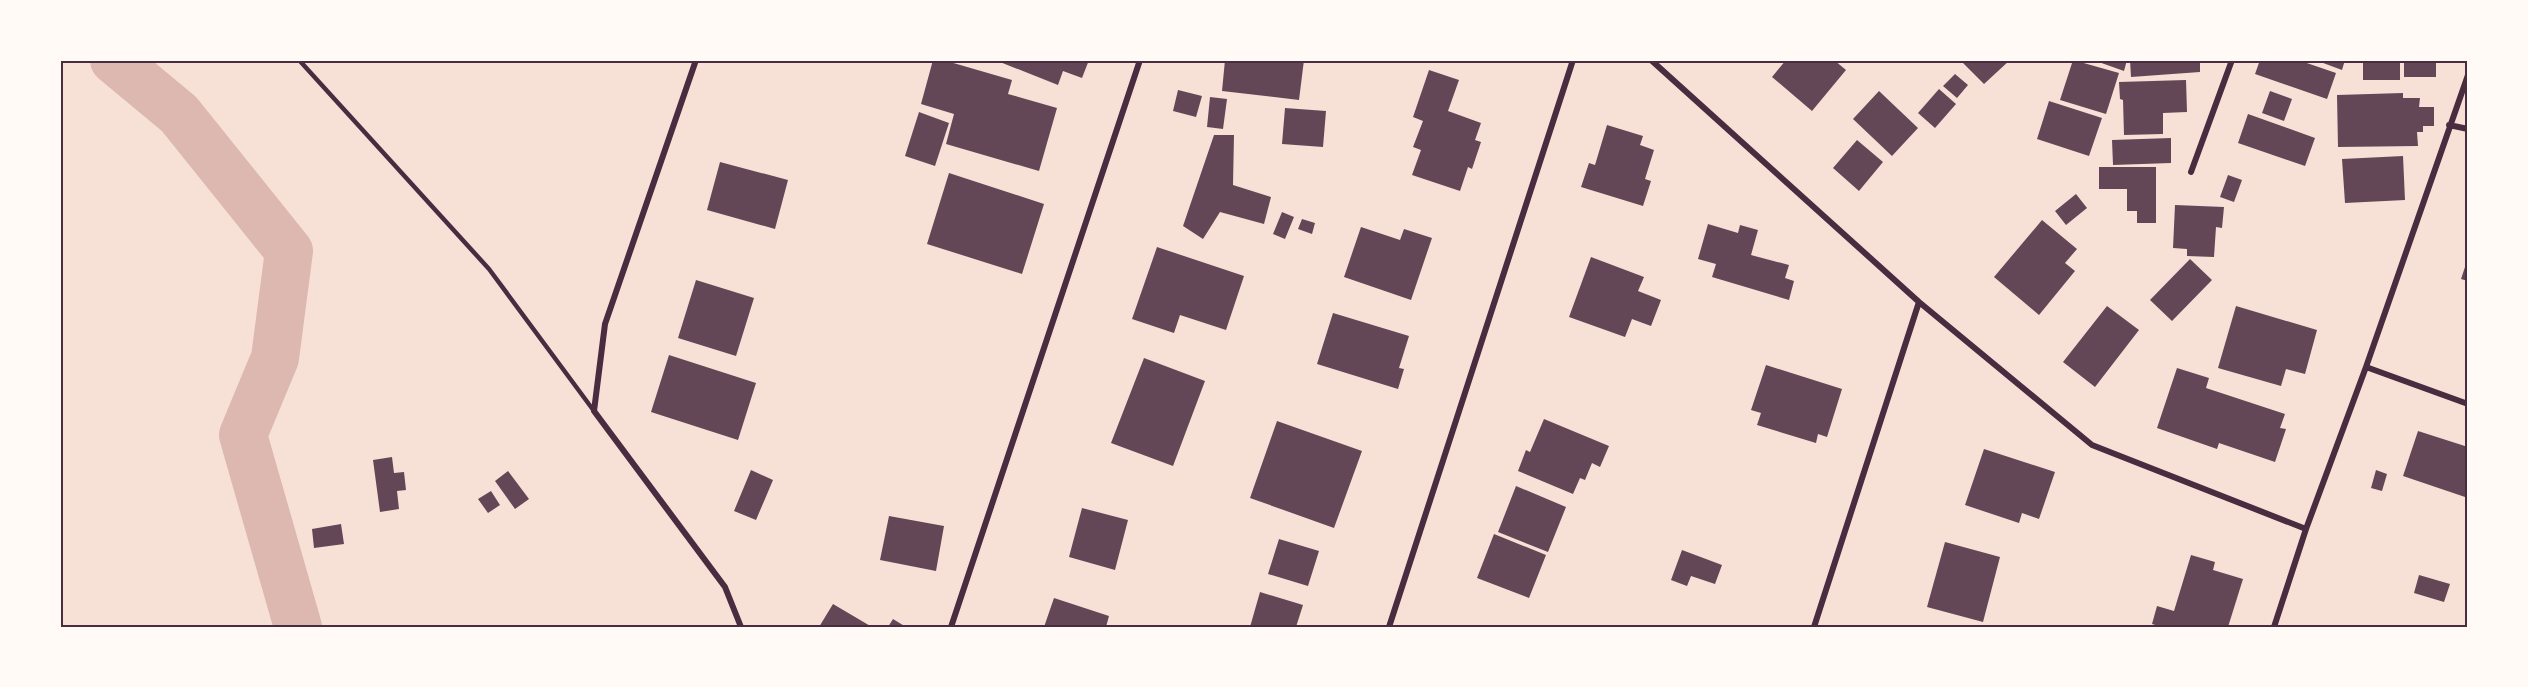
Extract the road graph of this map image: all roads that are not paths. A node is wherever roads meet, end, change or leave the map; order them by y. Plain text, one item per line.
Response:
1 (299, 60) edge
2 (696, 60) edge
3 (1140, 60) edge
4 (1572, 60) edge
5 (1651, 60) edge
6 (2232, 60) edge
7 (2468, 75) edge
8 (2450, 125) junction
9 (2468, 129) edge
10 (2191, 172) dead end
11 (1919, 302) junction
12 (2366, 367) junction
13 (2468, 404) edge
14 (594, 411) junction
15 (2306, 529) junction
16 (741, 627) edge
17 (951, 627) edge
18 (1389, 627) edge
19 (1814, 627) edge
20 (2274, 627) edge

1 - 14 lane
2 - 14 street
3 - 17 street
4 - 18 street
5 - 11 street
6 - 10 street
7 - 8 street
8 - 9 street
8 - 12 street
11 - 15 street
11 - 19 street
12 - 13 street
12 - 15 street
14 - 16 street
15 - 20 street

